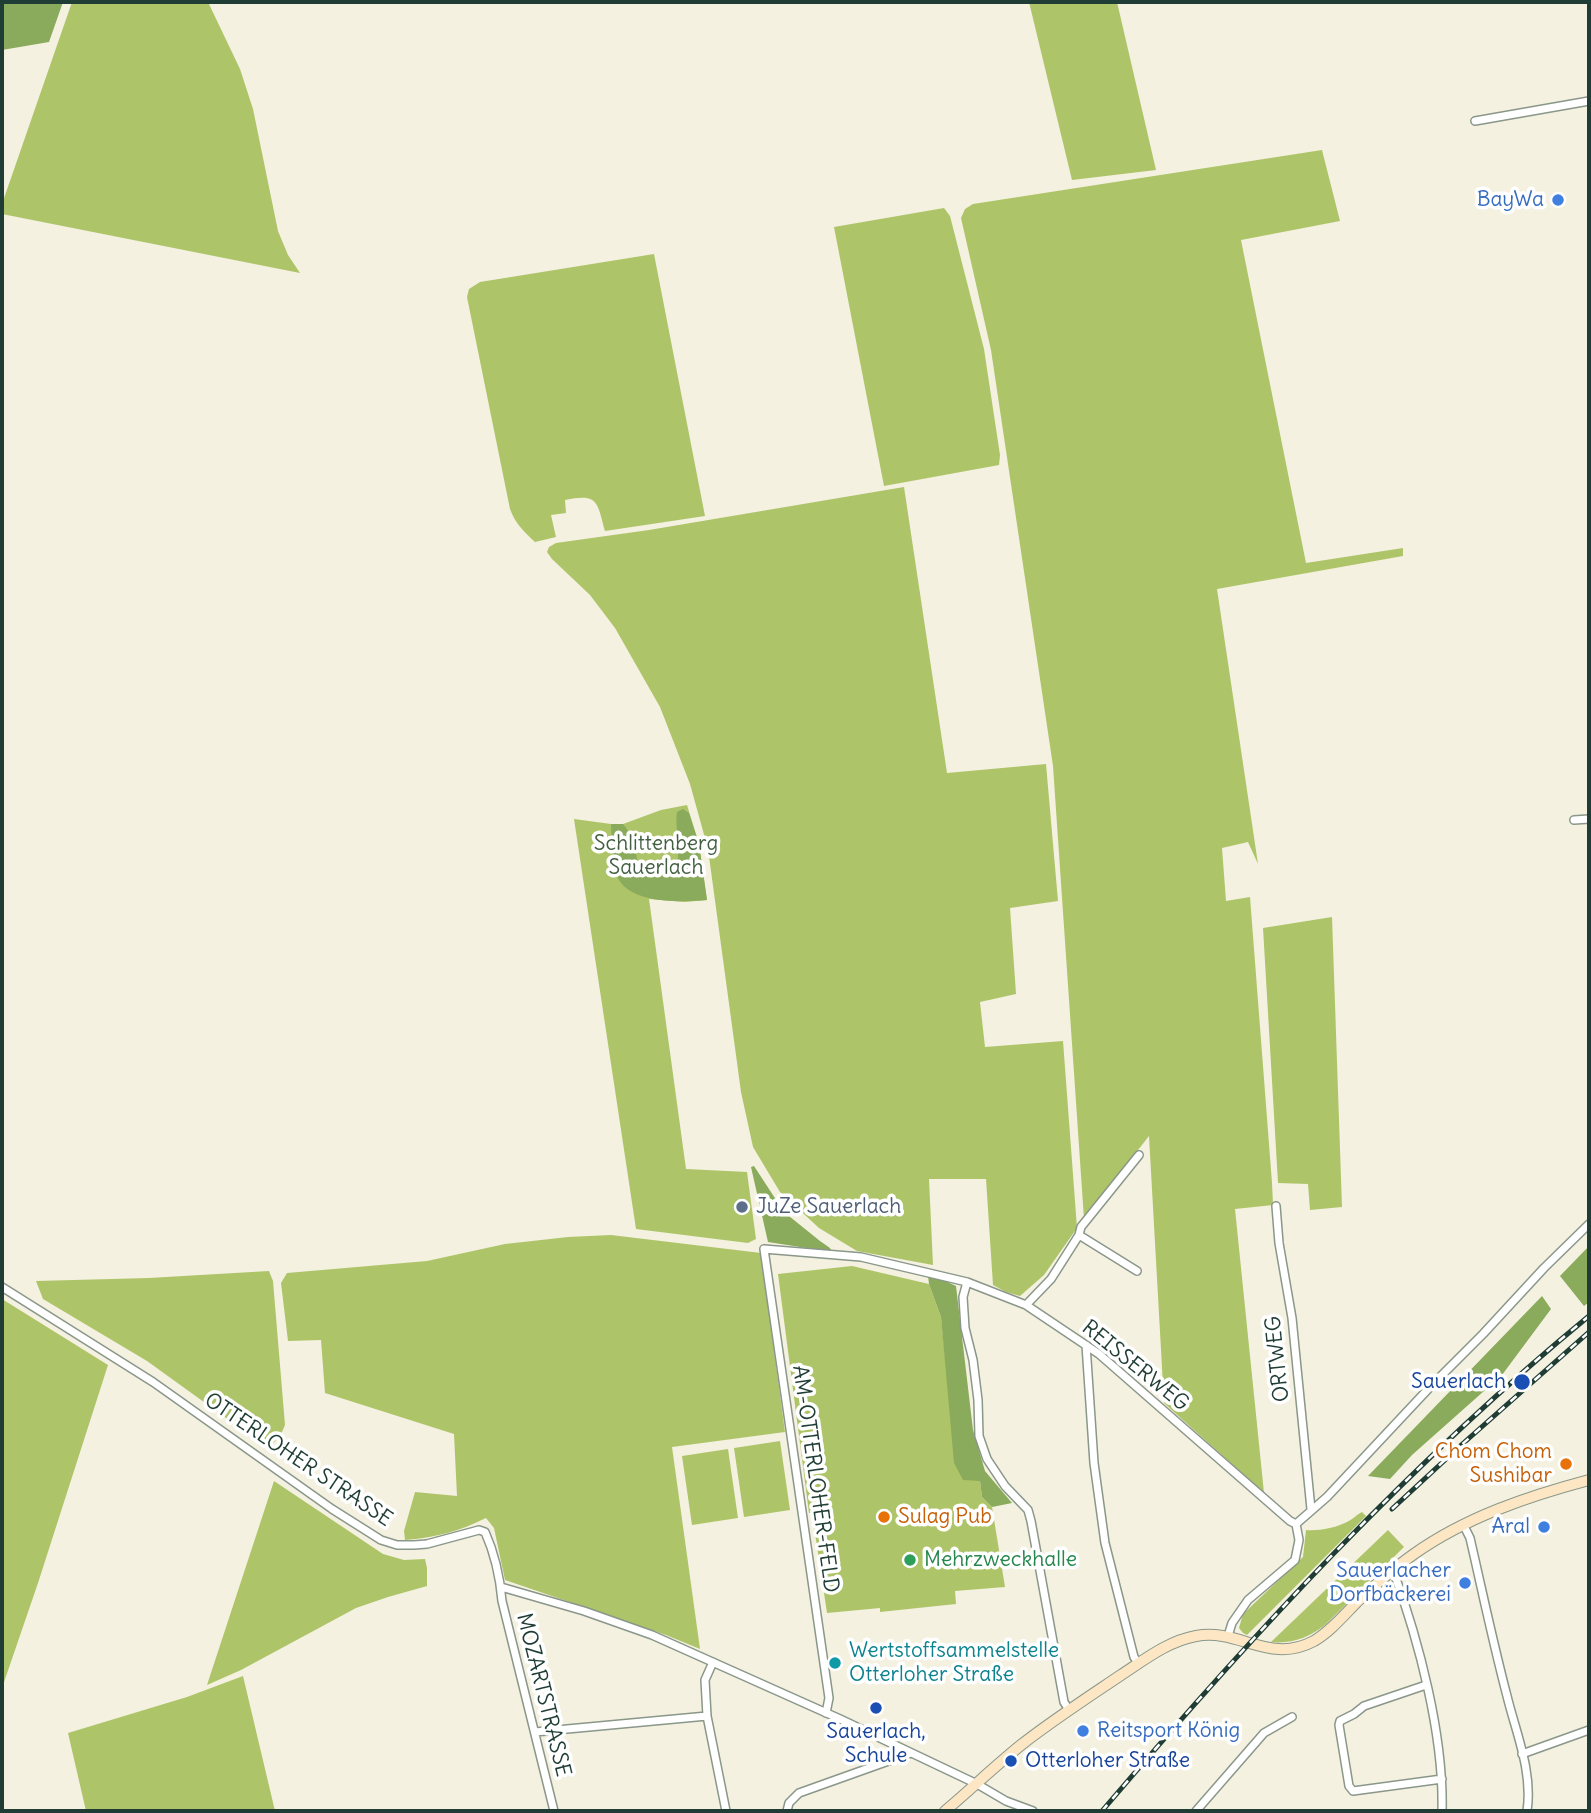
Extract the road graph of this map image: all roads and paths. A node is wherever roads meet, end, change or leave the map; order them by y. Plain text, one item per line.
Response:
1 (1589, 102) edge
2 (1475, 121) dead end
3 (1589, 819) edge
4 (1574, 820) dead end
5 (1139, 1155) dead end
6 (1276, 1206) dead end
7 (1589, 1224) edge
8 (1079, 1235) junction
9 (764, 1249) joint
10 (1137, 1271) dead end
11 (967, 1282) junction
12 (2, 1287) edge
13 (1026, 1305) junction
14 (1086, 1345) junction
15 (1589, 1480) edge
16 (1311, 1509) junction
17 (1296, 1524) junction
18 (1464, 1526) junction
19 (1393, 1570) junction
20 (501, 1587) junction
21 (1228, 1636) junction
22 (713, 1662) junction
23 (1139, 1664) junction
24 (1426, 1685) junction
25 (1069, 1710) junction
26 (826, 1713) junction
27 (707, 1716) junction
28 (1292, 1717) dead end
29 (1589, 1730) edge
30 (535, 1731) junction
31 (911, 1754) junction
32 (1522, 1754) junction
33 (1442, 1779) junction
34 (977, 1784) junction
35 (554, 1811) edge
36 (726, 1811) edge
37 (787, 1811) edge
38 (945, 1811) edge
39 (1031, 1811) edge
40 (1196, 1811) edge
41 (1443, 1811) edge
42 (1527, 1811) edge

1 - 2 street
3 - 4 street
5 - 8 street
6 - 16 street, ORTWEG
7 - 16 street
8 - 10 street
8 - 13 street
9 - 11 street, REISSERWEG
9 - 26 street, AM-OTTERLOHER-FELD
11 - 13 street, REISSERWEG
11 - 25 street
12 - 20 street, OTTERLOHER STRASSE
13 - 14 street, REISSERWEG
14 - 17 street, REISSERWEG
14 - 23 street
15 - 18 main road
16 - 17 street
17 - 21 street
18 - 19 main road
18 - 32 street
19 - 21 main road
19 - 24 street
20 - 22 street
20 - 30 street, MOZARTSTRASSE
21 - 23 main road
22 - 26 street
22 - 27 street
23 - 25 main road
24 - 33 street
24 - 33 street
25 - 34 main road
26 - 31 street
27 - 30 street
27 - 36 street
28 - 40 street
29 - 32 street
30 - 35 street, MOZARTSTRASSE
31 - 34 street
31 - 37 street
32 - 42 street
33 - 41 street
34 - 38 main road
34 - 39 street

